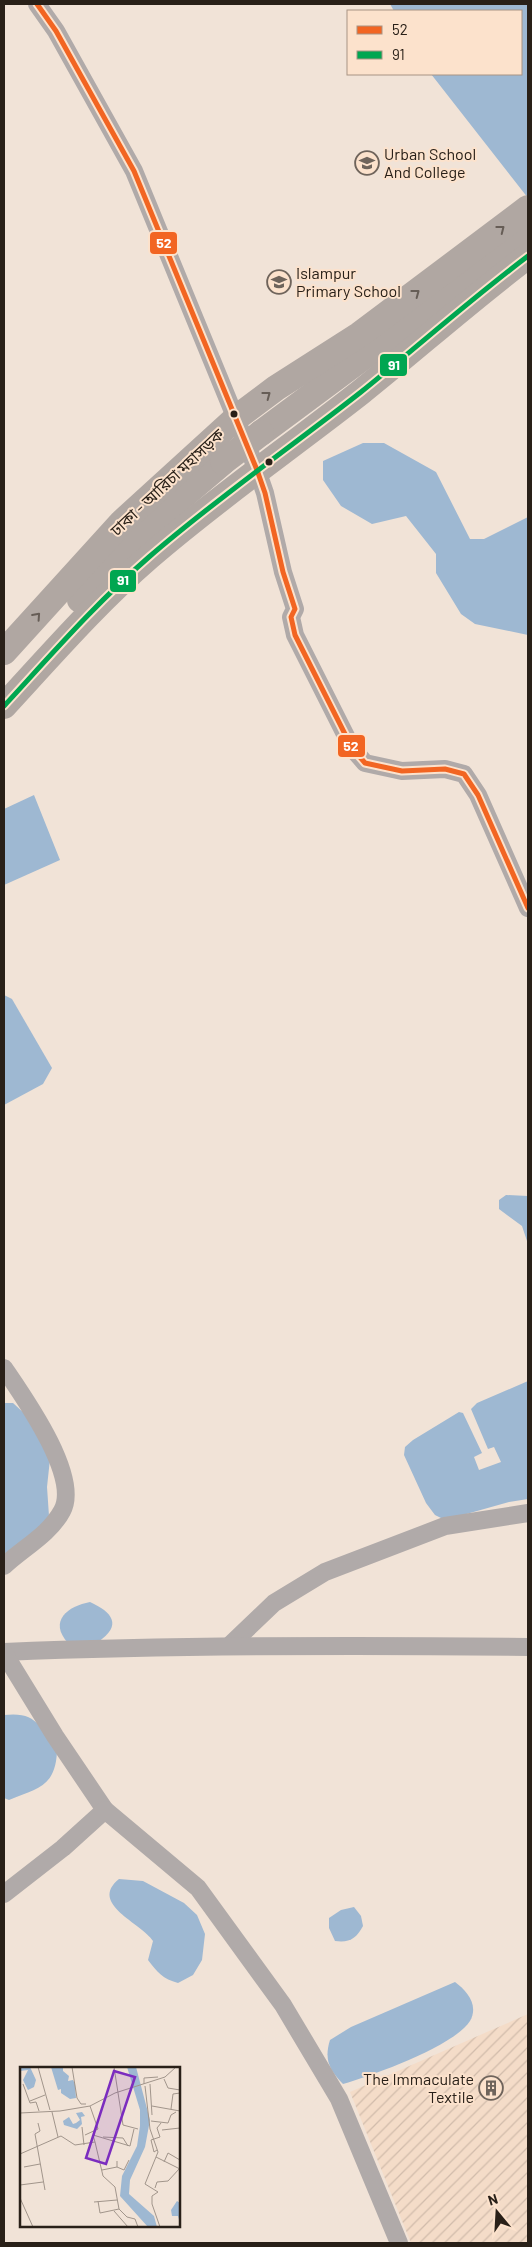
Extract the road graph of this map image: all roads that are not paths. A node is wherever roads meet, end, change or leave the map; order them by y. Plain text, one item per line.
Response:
1 (37, 4) edge
2 (528, 208) edge
3 (528, 235) edge
4 (528, 256) edge
5 (482, 268) junction
6 (236, 418) junction
7 (256, 470) junction
8 (4, 652) edge
9 (4, 681) edge
10 (4, 706) edge
11 (528, 908) edge
12 (4, 1368) edge
13 (528, 1513) edge
14 (4, 1566) edge
15 (229, 1646) junction
16 (528, 1647) edge
17 (4, 1652) edge
18 (105, 1810) junction
19 (4, 1894) edge
20 (398, 2243) edge

1 - 6 street
5 -> 2 highway
3 - 5 highway
4 - 5 highway
6 -> 5 highway, ঢাকা - আরিচা মহাসড়ক
5 - 7 highway
5 - 9 highway, bridge
6 - 7 street
8 -> 6 highway, ঢাকা - আরিচা মহাসড়ক
7 - 10 highway
7 - 11 street
12 - 14 street
13 - 15 street
15 - 16 street
15 - 17 street
17 - 18 street
18 - 19 street
18 - 20 street

